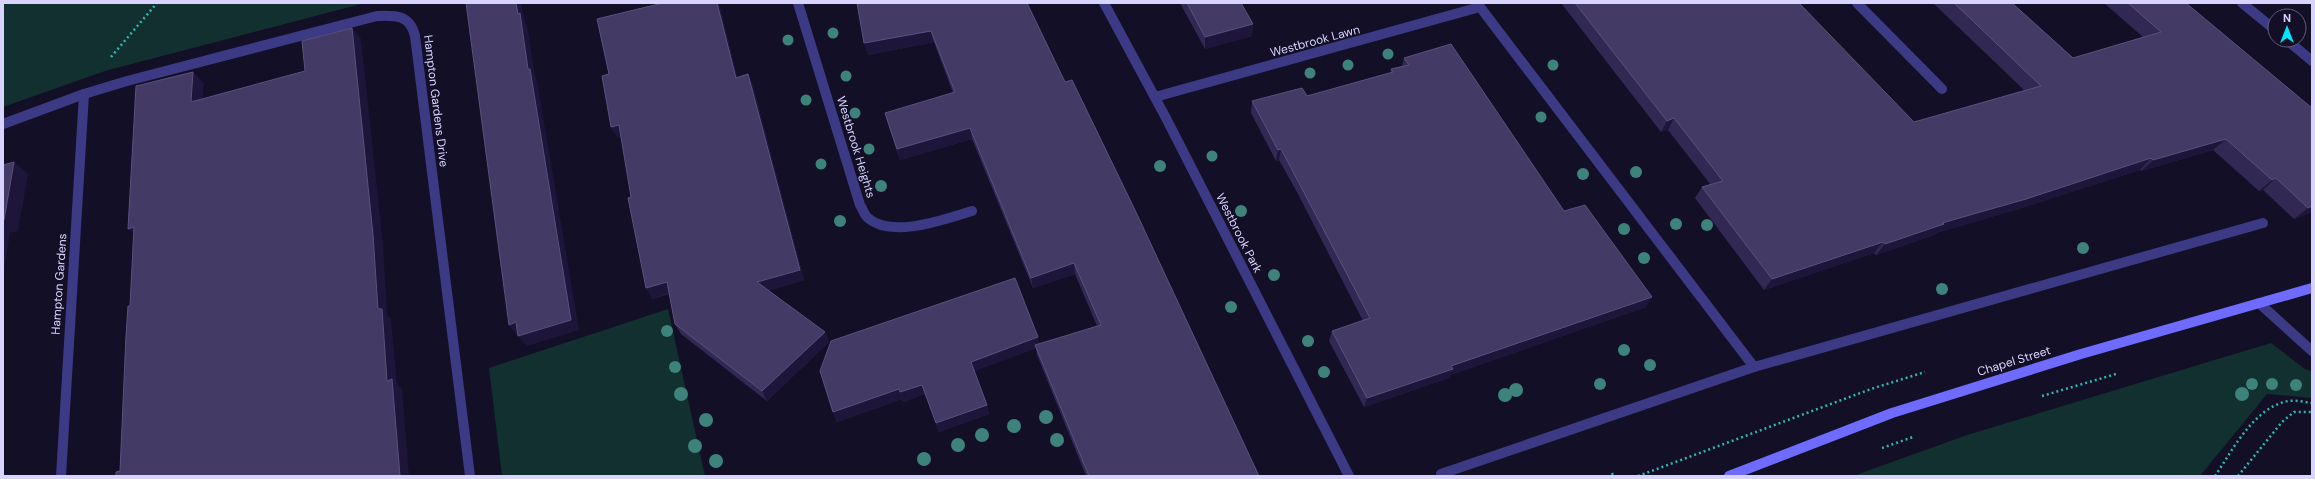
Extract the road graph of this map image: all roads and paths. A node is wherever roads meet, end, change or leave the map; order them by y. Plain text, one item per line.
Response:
1 (158, 3) edge
2 (798, 3) edge
3 (1104, 3) edge
4 (1857, 3) edge
5 (2242, 3) edge
6 (1479, 5) edge
7 (2267, 23) edge
8 (2297, 48) edge
9 (108, 61) dead end
10 (2312, 61) edge
11 (1942, 88) dead end
12 (84, 94) junction
13 (1155, 97) junction
14 (3, 124) edge
15 (972, 211) dead end
16 (2263, 223) dead end
17 (2312, 288) edge
18 (2259, 303) junction
19 (2312, 351) edge
20 (1754, 366) junction
21 (2122, 372) dead end
22 (2038, 398) dead end
23 (2312, 403) edge
24 (2312, 412) edge
25 (1916, 435) dead end
26 (1881, 448) dead end
27 (1441, 474) dead end
28 (61, 476) edge
29 (470, 476) edge
30 (1349, 476) edge
31 (1729, 476) edge
32 (2215, 476) edge
33 (2238, 476) edge

1 - 9 path
2 - 15 street, Westbrook Heights
3 - 13 street, Westbrook Park
4 - 11 street
5 - 7 street
6 - 13 street, Westbrook Lawn
6 - 20 street
8 - 10 street
12 - 14 street, Hampton Gardens Drive
12 - 28 street, Hampton Gardens
12 - 29 street, Hampton Gardens Drive
13 - 30 street, Westbrook Park
16 - 20 street
17 - 18 main road, Chapel Street
18 - 19 street
18 - 31 main road, Chapel Street
20 - 27 street
21 - 22 path
23 - 32 path
24 - 33 path
25 - 26 path

